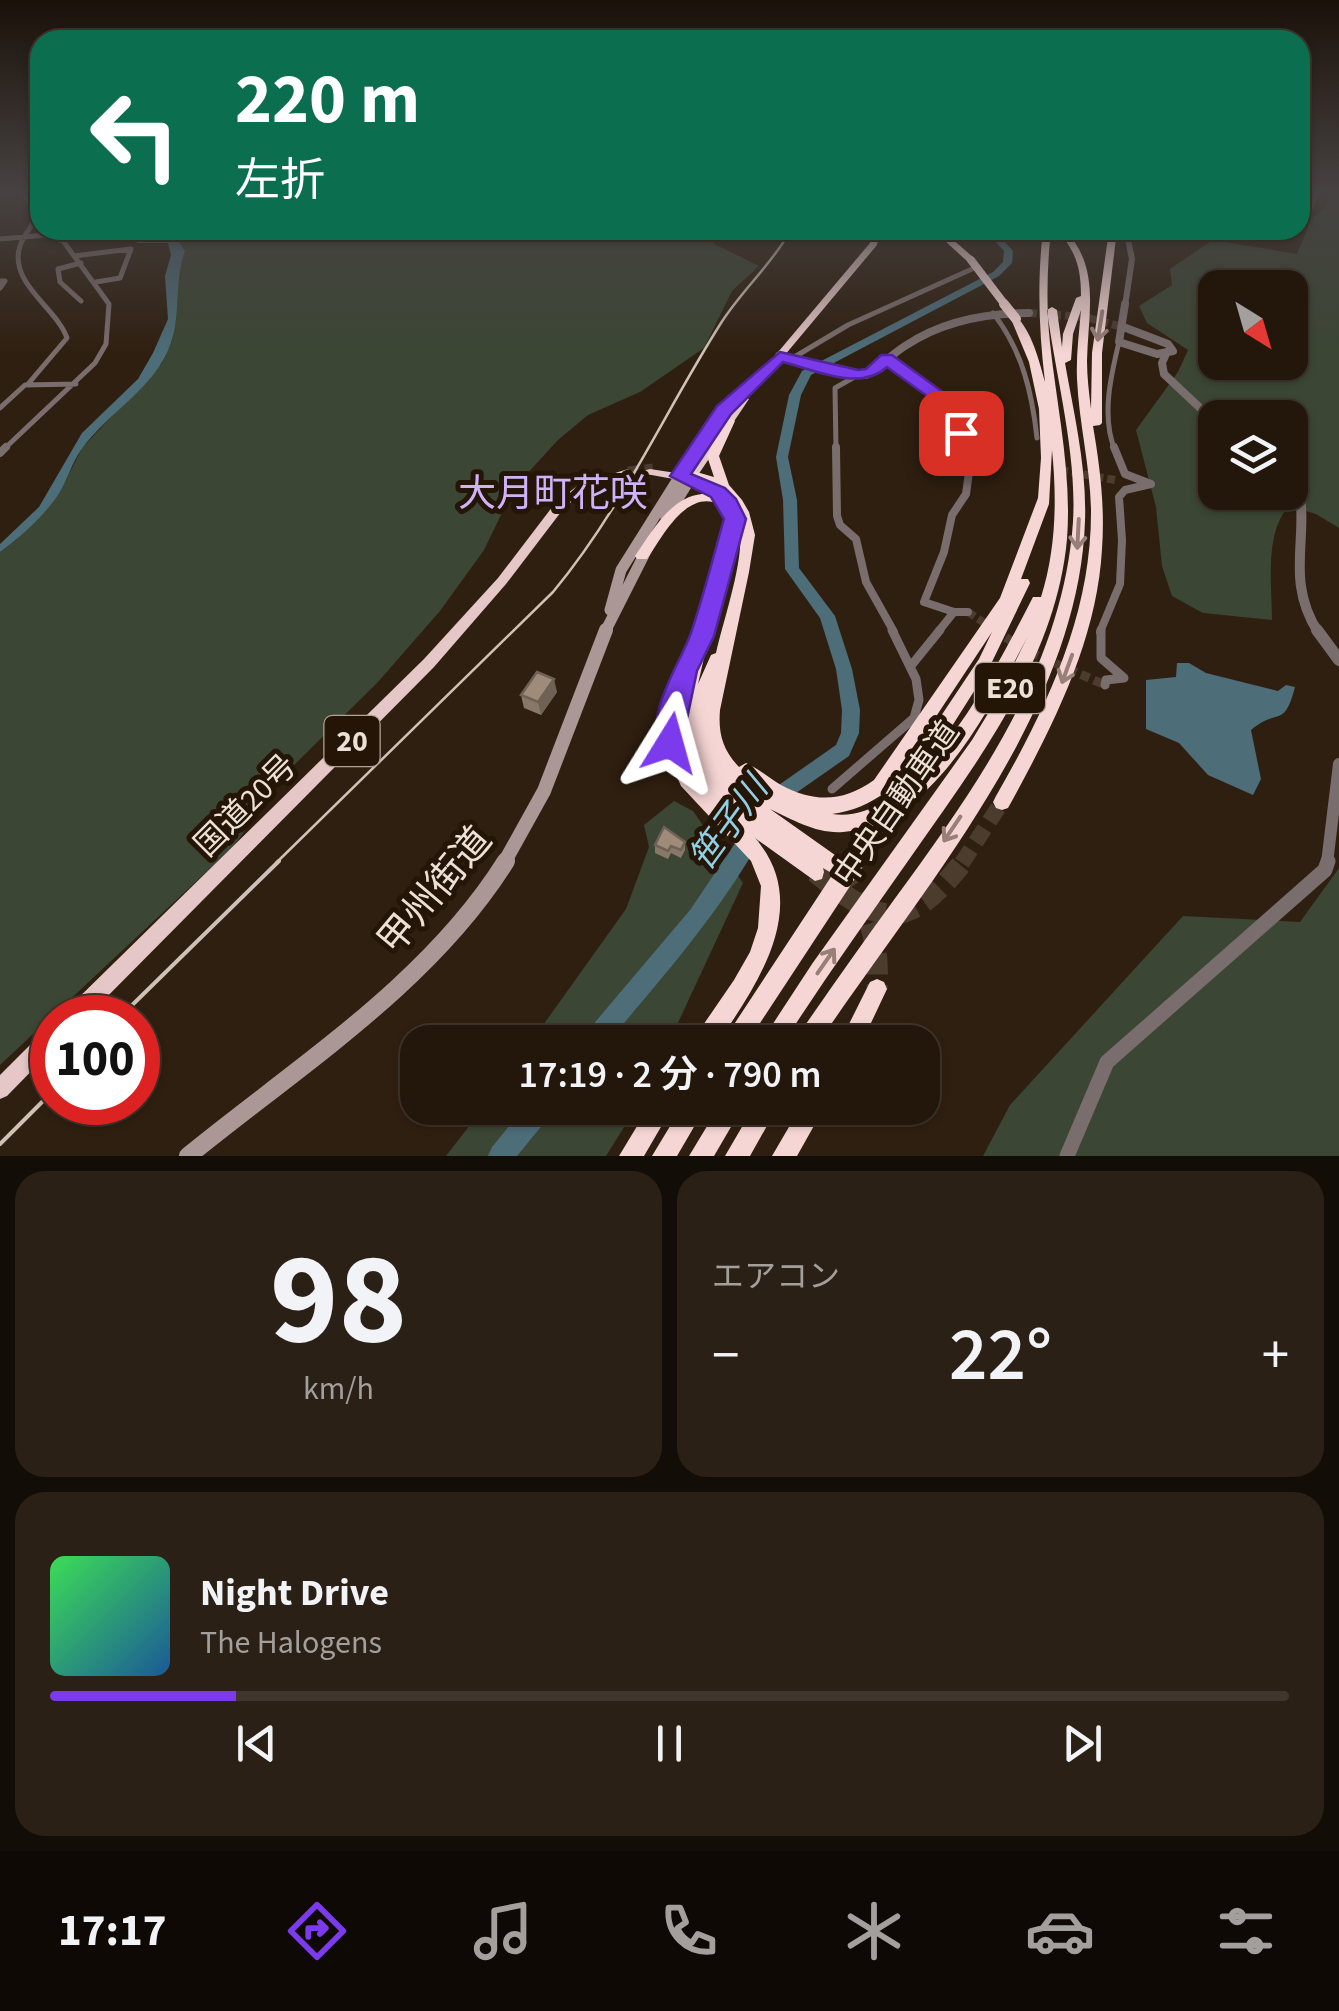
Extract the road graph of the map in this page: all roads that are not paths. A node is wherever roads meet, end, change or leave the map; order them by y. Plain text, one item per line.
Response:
1 (22, 246) edge
2 (67, 246) edge
3 (870, 246) edge
4 (953, 246) edge
5 (1047, 246) edge
6 (1053, 246) edge
7 (1075, 246) edge
8 (1113, 246) edge
9 (1129, 246) edge
10 (74, 256) junction
11 (1082, 262) junction
12 (81, 263) junction
13 (972, 264) junction
14 (1046, 272) junction
15 (96, 282) junction
16 (80, 301) dead end
17 (992, 313) junction
18 (1028, 313) tunnel mouth
19 (1126, 328) tunnel mouth
20 (1119, 342) junction
21 (1166, 354) junction
22 (785, 358) junction
23 (886, 359) junction
24 (855, 374) junction
25 (760, 377) junction
26 (28, 384) junction
27 (76, 384) junction
28 (1198, 406) edge
29 (0, 408) edge
30 (728, 420) junction
31 (1074, 436) junction
32 (1037, 438) dead end
33 (698, 449) junction
34 (0, 453) edge
35 (628, 472) tunnel mouth
36 (688, 477) junction
37 (724, 486) junction
38 (1044, 497) junction
39 (729, 504) junction
40 (1062, 509) junction
41 (1300, 510) edge
42 (1096, 548) junction
43 (642, 556) junction
44 (954, 612) junction
45 (968, 612) tunnel mouth
46 (724, 640) junction
47 (601, 644) junction
48 (1339, 660) edge
49 (910, 667) junction
50 (1105, 685) dead end
51 (1339, 764) edge
52 (727, 786) junction
53 (1002, 802) tunnel mouth
54 (828, 807) junction
55 (819, 865) tunnel mouth
56 (877, 989) tunnel mouth
57 (95, 995) edge
58 (716, 1025) edge
59 (746, 1025) edge
60 (784, 1025) edge
61 (819, 1025) edge
62 (859, 1025) edge
63 (30, 1059) edge
64 (0, 1089) edge
65 (651, 1125) edge
66 (684, 1125) edge
67 (720, 1125) edge
68 (756, 1125) edge
69 (802, 1125) edge
70 (665, 1155) edge
71 (188, 1156) edge
72 (630, 1156) edge
73 (701, 1156) edge
74 (737, 1156) edge
75 (784, 1156) edge
76 (1068, 1156) edge

1 - 26 street
2 - 10 street
3 - 22 highway, 甲州街道
4 - 13 highway
5 - 14 highway, 中央自動車道 / E20
6 - 14 highway, 中央自動車道 / E20
7 - 11 highway
8 -> 42 highway
9 - 20 street
10 - 12 street
10 - 15 street
11 - 31 highway
11 - 42 highway
12 - 15 street
12 - 16 street
13 - 22 street
13 - 38 highway, bridge
14 - 31 highway, 中央自動車道 / E20
14 - 40 highway, 中央自動車道 / E20
15 - 27 street
17 - 18 street
17 - 23 street
17 - 32 street
19 - 21 street
20 - 21 street
20 - 50 street
21 - 28 street
22 - 24 street
22 - 25 highway, 甲州街道
23 - 24 street
23 - 44 street
24 - 49 street
25 - 30 highway, 甲州街道
25 - 33 highway, 甲州街道
26 - 27 street
26 - 29 street
27 - 34 street
30 - 36 highway, 甲州街道
30 - 37 highway
31 -> 61 highway, 中央自動車道 / E20
33 - 36 highway, 甲州街道
33 - 36 highway
35 - 57 highway, 国道20号 / 20
36 - 37 highway
36 - 39 highway
36 - 43 main road, 甲州街道
36 - 47 main road, 甲州街道
37 - 46 highway
38 - 54 highway
38 - 59 highway, bridge
39 - 43 highway
39 - 52 highway
40 - 54 highway
60 -> 40 highway, 中央自動車道 / E20
41 - 48 street
42 -> 53 highway
43 - 47 main road, 甲州街道
44 - 45 street
44 - 49 street
46 - 52 highway
46 - 52 highway
47 - 71 main road, 甲州街道
49 - 54 street
51 - 76 street
52 - 54 highway
52 - 55 highway
52 - 58 highway
56 - 62 highway
63 - 64 highway
65 - 72 highway
66 - 70 highway
67 - 73 highway
68 - 74 highway
69 - 75 highway

